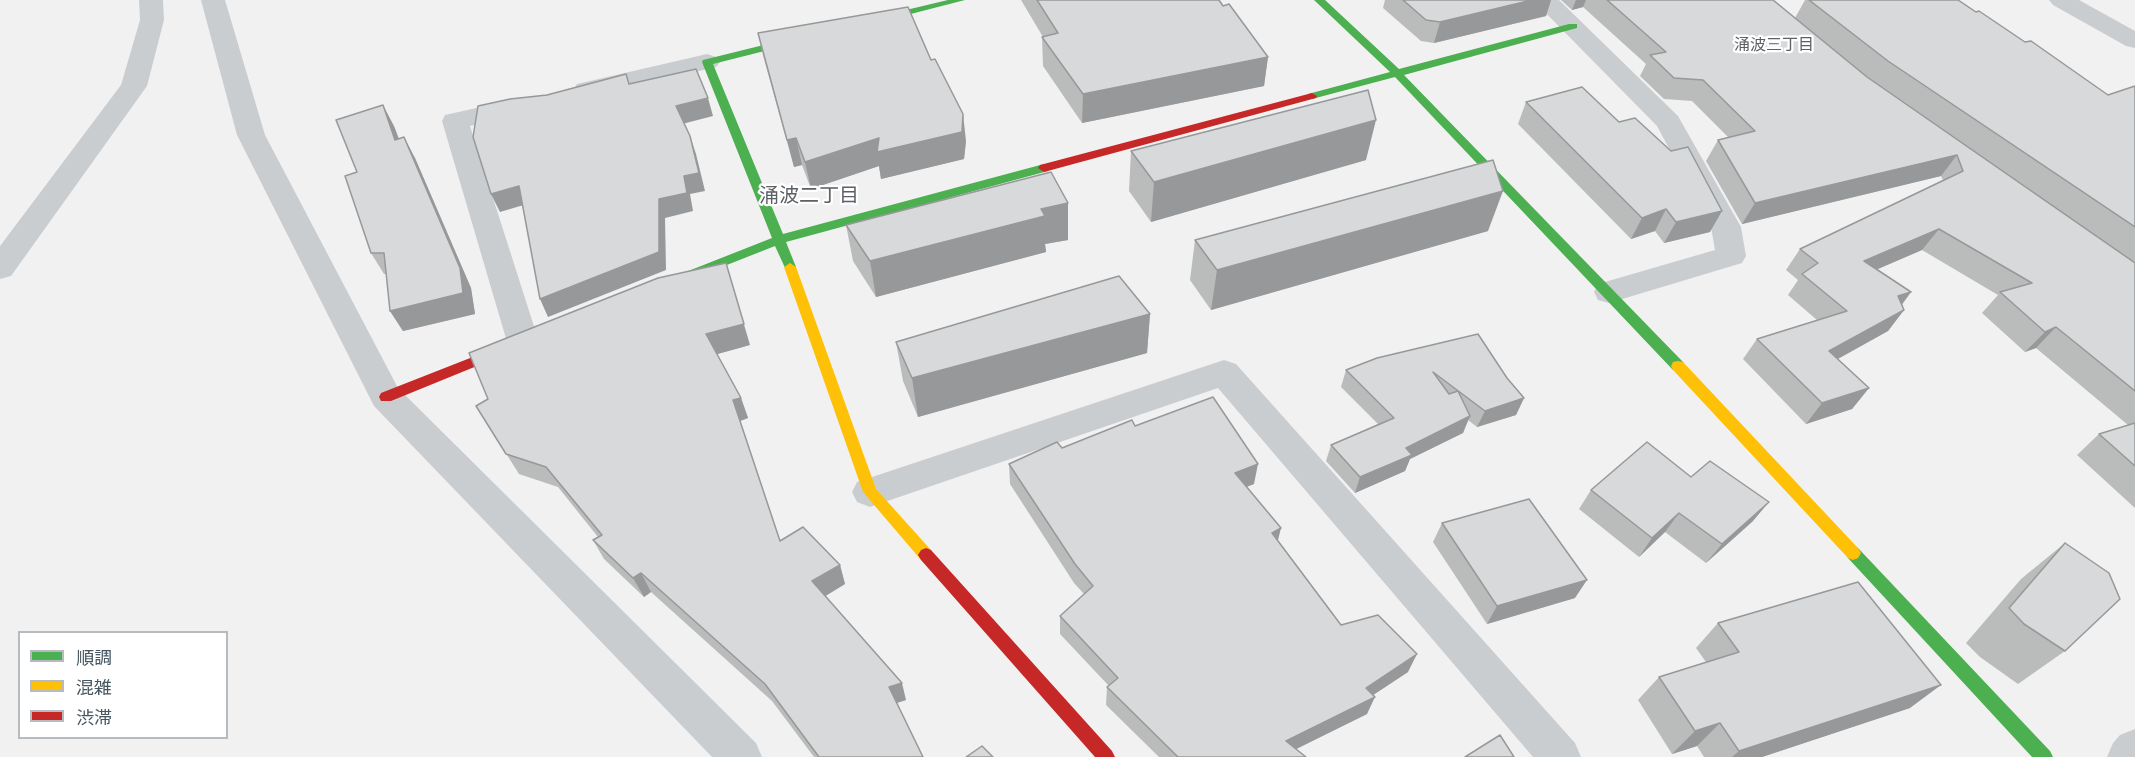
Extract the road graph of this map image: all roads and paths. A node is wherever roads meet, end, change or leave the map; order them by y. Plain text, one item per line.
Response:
1 (151, 0) edge
2 (213, 0) edge
3 (960, 0) edge
4 (1319, 0) edge
5 (1545, 0) edge
6 (2061, 0) edge
7 (856, 25) edge
8 (1573, 26) junction
9 (822, 34) edge
10 (2135, 41) edge
11 (707, 62) junction
12 (1396, 72) junction
13 (780, 239) junction
14 (0, 268) edge
15 (662, 286) edge
16 (1609, 292) junction
17 (529, 340) joint
18 (386, 397) junction
19 (870, 492) junction
20 (2135, 748) edge
21 (741, 757) edge
22 (1106, 757) edge
23 (1560, 757) edge
24 (2044, 757) edge
25 (2128, 757) edge

1 - 14 street
2 - 18 street
3 - 7 street
4 - 12 street
5 - 8 street
6 - 10 street
8 - 12 street
8 - 16 street
9 - 11 street
11 - 13 street
11 - 17 street
12 - 13 street
12 - 16 street
13 - 15 street
13 - 19 street
16 - 24 street
17 - 18 street
18 - 21 street
19 - 22 street
19 - 23 street
20 - 25 street

